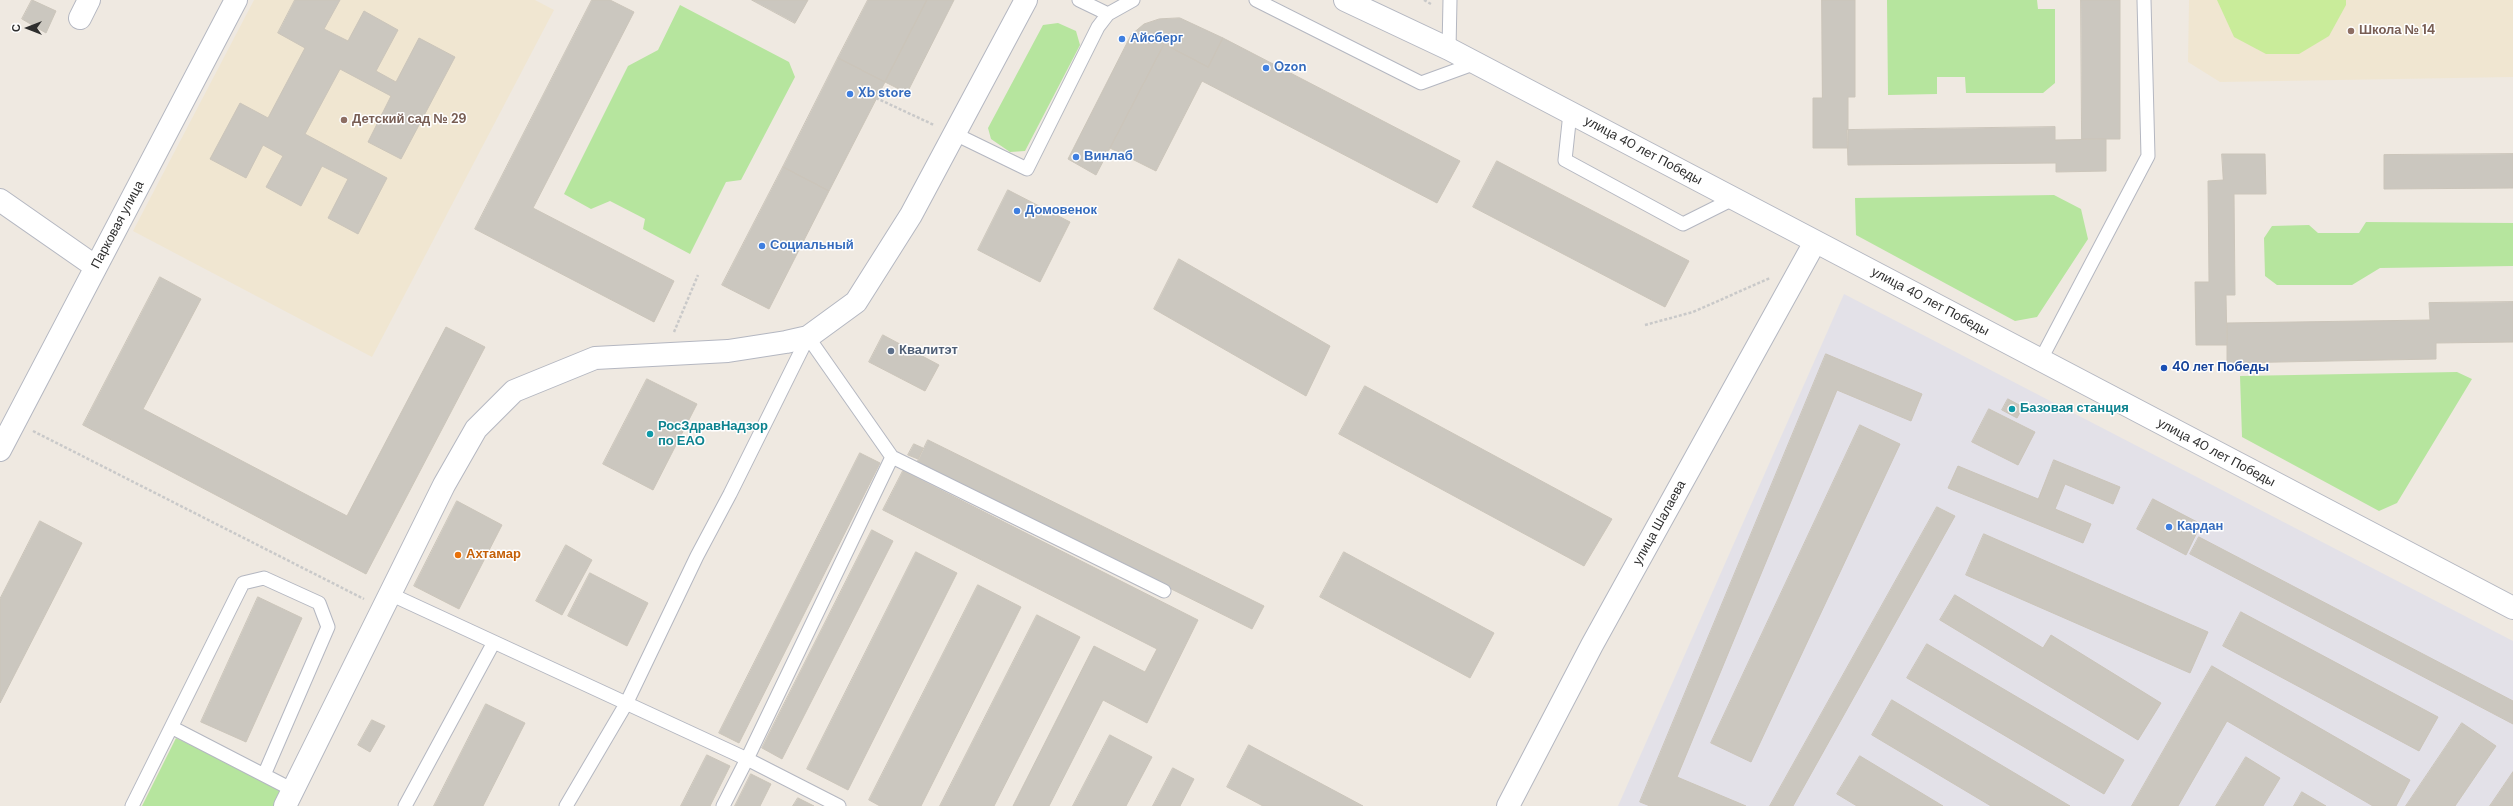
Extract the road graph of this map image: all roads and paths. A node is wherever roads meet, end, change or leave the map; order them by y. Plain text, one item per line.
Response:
1 (236, 0) edge
2 (1026, 0) edge
3 (1079, 0) edge
4 (1133, 0) edge
5 (1256, 0) edge
6 (1345, 0) edge
7 (1424, 0) edge
8 (1450, 0) edge
9 (2144, 0) edge
10 (1431, 4) dead end
11 (1108, 14) junction
12 (1449, 49) junction
13 (1476, 63) junction
14 (876, 98) dead end
15 (1570, 113) junction
16 (955, 134) junction
17 (1733, 199) junction
18 (0, 200) edge
19 (1815, 242) junction
20 (1804, 263) junction
21 (96, 267) junction
22 (698, 275) dead end
23 (1645, 325) dead end
24 (808, 337) junction
25 (665, 354) junction
26 (2040, 361) junction
27 (15, 422) junction
28 (0, 450) edge
29 (892, 457) junction
30 (1164, 591) dead end
31 (387, 601) junction
32 (2513, 608) edge
33 (494, 642) junction
34 (626, 704) junction
35 (173, 728) junction
36 (747, 759) junction
37 (264, 775) junction
38 (289, 798) edge
39 (132, 806) edge
40 (405, 806) edge
41 (566, 806) edge
42 (724, 806) edge
43 (839, 806) edge
44 (1508, 806) edge

1 - 21 street, Парковая улица
2 - 16 street
3 - 11 lane
4 - 11 lane
5 - 13 lane
6 - 12 street, улица 40 лет Победы
7 - 10 path
8 - 12 lane
9 - 26 lane
11 - 16 lane
12 - 13 street, улица 40 лет Победы
13 - 15 street, улица 40 лет Победы
14 - 16 path
15 - 17 street, улица 40 лет Победы
15 - 17 lane
16 - 24 street
17 - 19 street, улица 40 лет Победы
18 - 21 street
19 - 20 street, улица Шалаева
19 - 26 street, улица 40 лет Победы
20 - 23 path
20 - 44 street, улица Шалаева
21 - 27 street, Парковая улица
22 - 25 path
24 - 25 street
24 - 29 lane
24 - 34 lane
25 - 31 street
26 - 32 street, улица 40 лет Победы
27 - 28 street, Парковая улица
27 - 31 path
29 - 30 lane
29 - 36 lane
31 - 33 lane
31 - 38 street
33 - 34 lane
33 - 40 lane
34 - 36 lane
34 - 41 lane
35 - 37 lane
35 - 37 lane
35 - 39 lane
36 - 42 lane
36 - 43 lane
37 - 38 lane

